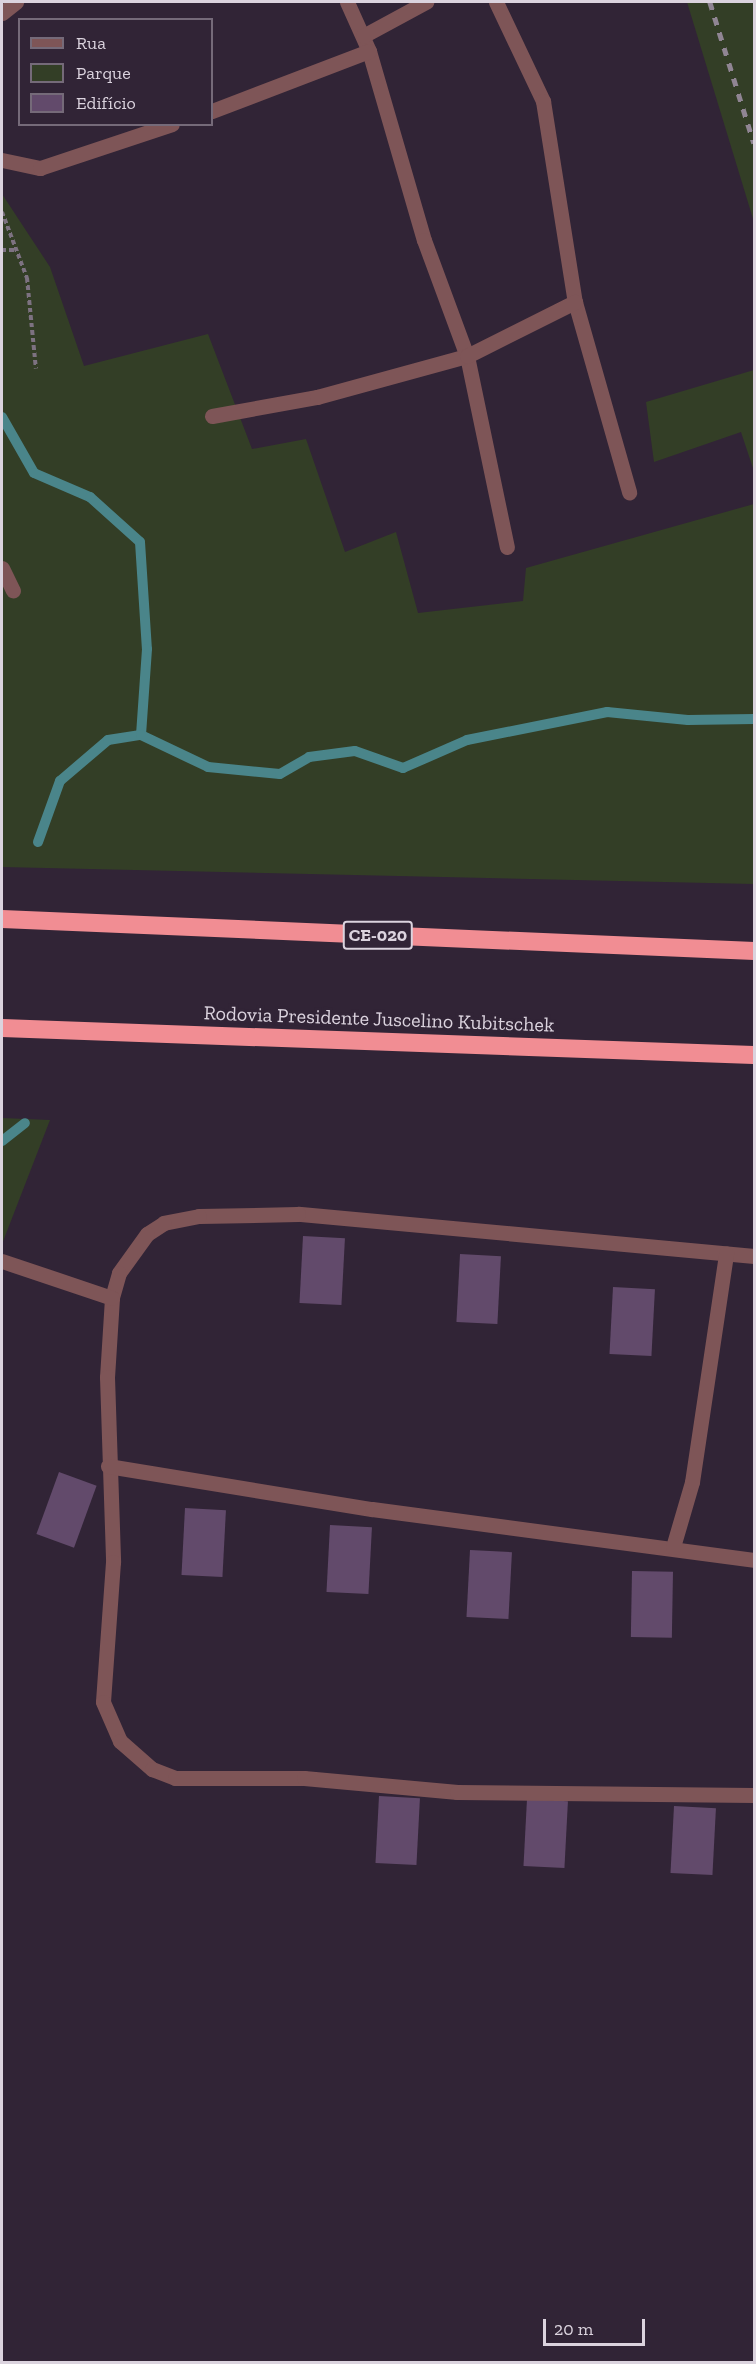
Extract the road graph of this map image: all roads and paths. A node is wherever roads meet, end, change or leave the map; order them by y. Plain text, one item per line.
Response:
1 (16, 2) edge
2 (347, 2) edge
3 (426, 2) edge
4 (496, 2) edge
5 (2, 13) edge
6 (363, 36) junction
7 (369, 51) junction
8 (213, 111) edge
9 (166, 126) edge
10 (2, 160) edge
11 (2, 212) edge
12 (2, 250) edge
13 (14, 250) junction
14 (575, 302) junction
15 (467, 356) junction
16 (36, 369) dead end
17 (212, 416) dead end
18 (629, 492) dead end
19 (507, 547) dead end
20 (2, 568) edge
21 (13, 591) dead end
22 (2, 919) edge
23 (754, 951) edge
24 (2, 1028) edge
25 (754, 1055) edge
26 (726, 1254) junction
27 (754, 1256) edge
28 (2, 1261) edge
29 (112, 1298) junction
30 (108, 1466) junction
31 (673, 1547) junction
32 (754, 1560) edge
33 (754, 1795) edge

1 - 5 street
2 - 6 street
3 - 6 street
4 - 14 street
6 - 7 street
7 - 8 street
7 - 15 street
9 - 10 street
11 - 13 path
12 - 13 path
13 - 16 path
14 - 15 street
14 - 18 street
15 - 17 street
15 - 19 street
20 - 21 street
22 - 23 highway, CE-020
24 - 25 highway, Rodovia Presidente Juscelino Kubitschek
26 - 27 street
26 - 29 street
26 - 31 street
28 - 29 street
29 - 30 street
30 - 31 street
30 - 33 street
31 - 32 street

